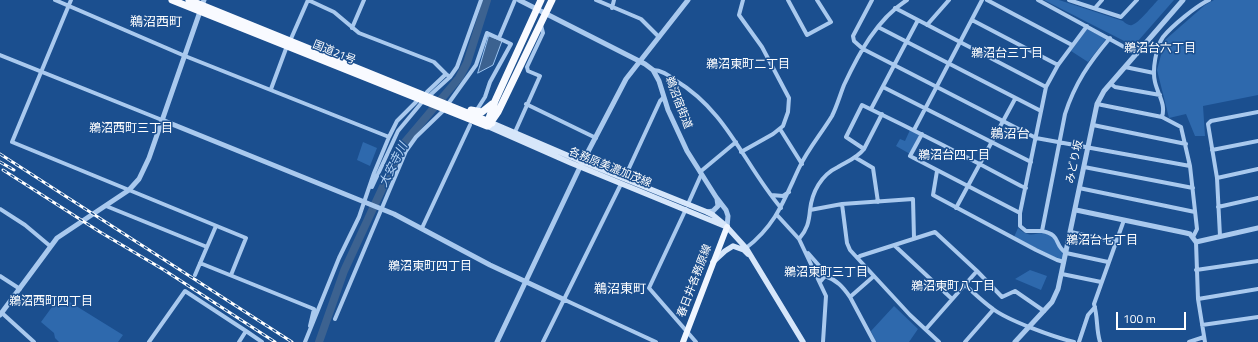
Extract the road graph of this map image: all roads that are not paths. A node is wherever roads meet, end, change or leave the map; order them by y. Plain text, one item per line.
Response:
1 (55, 0) edge
2 (70, 0) edge
3 (172, 0) edge
4 (189, 0) edge
5 (308, 0) edge
6 (364, 0) edge
7 (481, 0) edge
8 (515, 0) edge
9 (519, 0) edge
10 (541, 0) edge
11 (552, 0) edge
12 (596, 0) edge
13 (614, 0) edge
14 (688, 0) edge
15 (743, 0) edge
16 (788, 0) edge
17 (817, 0) edge
18 (872, 0) edge
19 (907, 0) edge
20 (949, 0) edge
21 (982, 0) edge
22 (987, 0) edge
23 (1038, 0) edge
24 (1069, 0) edge
25 (1101, 0) edge
26 (1137, 0) edge
27 (1183, 0) edge
28 (1209, 0) edge
29 (68, 5) junction
30 (202, 6) edge
31 (612, 8) junction
32 (895, 8) junction
33 (1095, 8) junction
34 (538, 9) junction
35 (546, 14) junction
36 (918, 20) junction
37 (972, 20) junction
38 (541, 24) junction
39 (927, 25) junction
40 (1086, 26) junction
41 (878, 27) junction
42 (352, 28) junction
43 (659, 37) junction
44 (499, 38) junction
45 (1110, 38) junction
46 (905, 42) junction
47 (959, 43) junction
48 (289, 44) junction
49 (1072, 45) junction
50 (863, 49) junction
51 (1137, 54) junction
52 (0, 55) edge
53 (185, 56) junction
54 (641, 61) junction
55 (894, 65) junction
56 (949, 65) junction
57 (1058, 66) junction
58 (1125, 67) junction
59 (653, 70) junction
60 (41, 71) junction
61 (1154, 73) junction
62 (448, 76) junction
63 (1111, 84) junction
64 (883, 87) junction
65 (937, 87) junction
66 (1046, 87) junction
67 (271, 89) junction
68 (1160, 95) junction
69 (664, 98) junction
70 (1015, 98) junction
71 (425, 99) junction
72 (495, 101) junction
73 (526, 104) junction
74 (1098, 104) junction
75 (446, 106) junction
76 (478, 108) dead end
77 (926, 108) junction
78 (871, 109) junction
79 (1041, 112) junction
80 (1258, 112) edge
81 (882, 114) junction
82 (1162, 117) junction
83 (162, 120) junction
84 (1003, 120) junction
85 (489, 123) junction
86 (470, 125) dead end
87 (1092, 125) junction
88 (780, 129) junction
89 (914, 130) junction
90 (515, 132) junction
91 (922, 134) junction
92 (389, 137) junction
93 (596, 138) junction
94 (1036, 138) junction
95 (1258, 141) edge
96 (736, 142) junction
97 (991, 142) junction
98 (1060, 143) junction
99 (1186, 144) junction
100 (1088, 147) junction
101 (864, 149) junction
102 (1212, 150) junction
103 (741, 152) junction
104 (856, 158) junction
105 (1031, 162) junction
106 (802, 164) junction
107 (979, 164) junction
108 (582, 165) junction
109 (1190, 166) junction
110 (1084, 167) junction
111 (1258, 169) edge
112 (937, 171) junction
113 (701, 173) junction
114 (1217, 178) junction
115 (622, 181) junction
116 (967, 186) junction
117 (1026, 188) junction
118 (1079, 188) junction
119 (1193, 188) junction
120 (129, 190) junction
121 (789, 192) junction
122 (367, 193) junction
123 (770, 195) junction
124 (716, 197) junction
125 (1258, 198) edge
126 (365, 202) junction
127 (878, 202) junction
128 (842, 204) junction
129 (106, 206) junction
130 (1218, 206) junction
131 (687, 207) junction
132 (380, 208) junction
133 (781, 208) junction
134 (956, 208) junction
135 (0, 209) edge
136 (810, 210) junction
137 (1076, 210) junction
138 (706, 212) junction
139 (1195, 212) junction
140 (1020, 213) junction
141 (777, 215) junction
142 (1124, 220) junction
143 (216, 226) junction
144 (726, 227) junction
145 (422, 228) junction
146 (1258, 228) edge
147 (1042, 231) junction
148 (1071, 232) junction
149 (1220, 236) junction
150 (1192, 237) junction
151 (799, 238) junction
152 (914, 238) junction
153 (1116, 242) junction
154 (1196, 242) junction
155 (894, 245) junction
156 (50, 246) junction
157 (207, 247) junction
158 (746, 248) junction
159 (806, 251) junction
160 (1066, 253) junction
161 (858, 258) junction
162 (754, 260) junction
163 (1258, 261) edge
164 (713, 262) junction
165 (1064, 262) junction
166 (1108, 262) junction
167 (200, 263) junction
168 (818, 264) junction
169 (814, 268) junction
170 (977, 270) junction
171 (1196, 270) junction
172 (1062, 274) junction
173 (195, 275) dead end
174 (231, 275) junction
175 (0, 276) edge
176 (874, 276) junction
177 (830, 278) junction
178 (526, 282) junction
179 (820, 282) junction
180 (1101, 282) junction
181 (965, 285) junction
182 (20, 289) junction
183 (1258, 289) edge
184 (850, 297) junction
185 (1198, 299) junction
186 (565, 300) junction
187 (952, 300) junction
188 (1095, 307) junction
189 (994, 310) junction
190 (1044, 310) junction
191 (1, 314) edge
192 (1258, 317) edge
193 (335, 319) dead end
194 (1202, 325) junction
195 (1029, 326) junction
196 (311, 330) junction
197 (926, 330) junction
198 (246, 331) junction
199 (687, 331) junction
200 (1204, 337) junction
201 (1059, 340) edge
202 (34, 342) edge
203 (149, 342) edge
204 (239, 342) edge
205 (262, 342) edge
206 (305, 342) edge
207 (498, 342) edge
208 (544, 342) edge
209 (656, 342) edge
210 (682, 342) edge
211 (696, 342) edge
212 (803, 342) edge
213 (823, 342) edge
214 (874, 342) edge
215 (939, 342) edge
216 (965, 342) edge
217 (1015, 342) edge
218 (1074, 342) edge
219 (1079, 342) edge
220 (1100, 342) edge
221 (1189, 342) edge
222 (1205, 342) edge

1 - 29 street
2 - 29 street
3 - 30 highway, 国道21号
4 - 30 highway, 国道21号
5 - 42 street
5 - 48 street
6 - 42 street
7 - 62 street
8 - 44 street
9 - 34 street, 鵜沼宿街道
10 - 34 highway
11 - 35 highway
12 - 31 street
13 - 31 street
14 - 43 street
15 - 88 street
16 - 17 street
18 - 50 street
19 - 32 street
20 - 39 street
21 - 37 street
22 - 49 street
23 - 40 street
24 - 33 street
25 - 33 street
26 - 33 street
27 - 51 street, みどり坂
28 - 61 street
29 - 53 street
29 - 60 street
30 - 48 highway, 国道21号
30 - 53 street
31 - 43 street
32 - 36 street
32 - 41 street
34 - 35 street, 鵜沼宿街道
34 - 72 highway
35 - 38 highway
35 - 54 street, 鵜沼宿街道
36 - 39 street
36 - 46 street
37 - 47 street
37 - 57 street
38 - 73 street
38 - 85 highway
39 - 47 street
40 - 45 street
40 - 49 street
41 - 46 street
41 - 50 street
42 - 62 street
43 - 54 street
44 - 75 street
44 - 76 street
45 - 51 street
45 - 98 street
46 - 55 street
46 - 56 street
47 - 56 street
47 - 66 street
48 - 67 street
48 - 71 highway, 国道21号
49 - 57 street
50 - 55 street
50 - 106 street
51 - 58 street, みどり坂
52 - 60 street
53 - 67 street
53 - 83 street
54 - 59 street, 鵜沼宿街道
54 - 93 street
55 - 64 street
55 - 65 street
56 - 65 street
56 - 70 street
57 - 66 street
58 - 61 street
58 - 63 street, みどり坂
59 - 69 street, 鵜沼宿街道
59 - 96 street
60 - 83 street
60 - 120 street
61 - 68 street
62 - 71 street
63 - 68 street
63 - 74 street, みどり坂
64 - 77 street
64 - 78 street
65 - 77 street
65 - 84 street
66 - 79 street
67 - 92 street
68 - 82 street
69 - 113 street, 鵜沼宿街道
69 - 115 street
70 - 79 street
70 - 84 street
71 - 75 highway, 国道21号
71 - 92 street
71 - 122 street
72 - 75 highway
72 - 85 highway
73 - 90 street
73 - 93 street
74 - 82 street
74 - 87 street, みどり坂
75 - 85 highway, 国道21号
75 - 132 street
77 - 89 street
77 - 97 street
78 - 81 street
78 - 101 street
79 - 94 street
80 - 102 street
81 - 89 street
81 - 101 street
82 - 99 street
83 - 120 street
83 - 126 street
84 - 94 street
84 - 97 street
85 - 90 main road, 各務原美濃加茂線
85 - 108 main road, 各務原美濃加茂線
86 - 145 street
87 - 99 street
87 - 100 street, みどり坂
88 - 103 street
88 - 106 street
89 - 91 street
90 - 108 main road, 各務原美濃加茂線
91 - 107 street
91 - 112 street
92 - 122 street
93 - 108 street
94 - 98 street
94 - 105 street
95 - 102 street
96 - 103 street
96 - 113 street
97 - 105 street
97 - 107 street
98 - 100 street
98 - 147 street
99 - 109 street
100 - 109 street
100 - 110 street, みどり坂
101 - 104 street
102 - 114 street
103 - 123 street
104 - 127 street
104 - 136 street
105 - 117 street
106 - 121 street
107 - 116 street
107 - 117 street
108 - 115 main road, 各務原美濃加茂線
108 - 178 street
109 - 119 street
110 - 118 street, みどり坂
110 - 119 street
111 - 114 street
112 - 116 street
112 - 134 street
113 - 124 street, 鵜沼宿街道
113 - 131 street
114 - 130 street
115 - 131 main road, 各務原美濃加茂線
115 - 186 street
116 - 134 street
116 - 140 street
117 - 140 street
118 - 137 street, みどり坂
118 - 139 street
119 - 139 street
120 - 129 street
120 - 143 street
121 - 123 street
121 - 133 street
122 - 126 street
123 - 133 street
124 - 138 street
124 - 144 street, 鵜沼宿街道
125 - 130 street
126 - 132 street
126 - 196 street
127 - 128 street
127 - 152 street
128 - 136 street
128 - 161 street
129 - 156 street
129 - 157 street
130 - 149 street
131 - 138 main road, 各務原美濃加茂線
131 - 144 main road, 各務原美濃加茂線
131 - 199 street
132 - 145 street
132 - 193 street
133 - 141 street
134 - 165 street
135 - 156 street
136 - 151 street
137 - 142 street
137 - 148 street, みどり坂
138 - 144 main road, 各務原美濃加茂線
139 - 150 street
140 - 147 street
141 - 151 street
141 - 158 street
142 - 150 street
142 - 153 street
143 - 157 street
143 - 174 street
144 - 158 main road, 各務原美濃加茂線
144 - 164 main road, 春日井各務原線
145 - 178 street
146 - 149 street
147 - 160 street
148 - 153 street
148 - 160 street, みどり坂
149 - 154 street
150 - 154 street
151 - 159 street
152 - 155 street
152 - 170 street
153 - 166 street
154 - 171 street
155 - 161 street
155 - 187 street
156 - 182 street
157 - 167 street
158 - 162 main road, 各務原美濃加茂線
159 - 168 street
159 - 169 street
160 - 165 street, みどり坂
160 - 166 street
161 - 176 street
162 - 164 main road
162 - 212 main road, 各務原美濃加茂線
163 - 171 street
164 - 199 main road, 春日井各務原線
165 - 172 street, みどり坂
166 - 180 street
167 - 173 street
167 - 174 street
168 - 169 street
168 - 177 street
169 - 179 street
170 - 181 street
170 - 190 street
171 - 185 street
172 - 180 street
172 - 190 street, みどり坂
174 - 196 street
175 - 182 street
176 - 184 street
176 - 197 street
177 - 179 street
177 - 184 street
178 - 186 street
178 - 207 street
179 - 213 street
180 - 188 street
181 - 187 street
181 - 189 street
182 - 191 street
183 - 185 street
184 - 214 street
185 - 194 street
186 - 208 street
186 - 209 street
187 - 197 street
188 - 219 street
188 - 220 street
189 - 195 street
189 - 216 street
190 - 195 street, みどり坂
191 - 202 street
192 - 194 street
194 - 200 street
195 - 201 street
195 - 217 street, みどり坂
196 - 206 street
197 - 215 street
198 - 203 street
198 - 204 street
198 - 205 street
199 - 210 main road, 春日井各務原線
199 - 211 street
200 - 221 street
200 - 222 street
201 - 218 street

